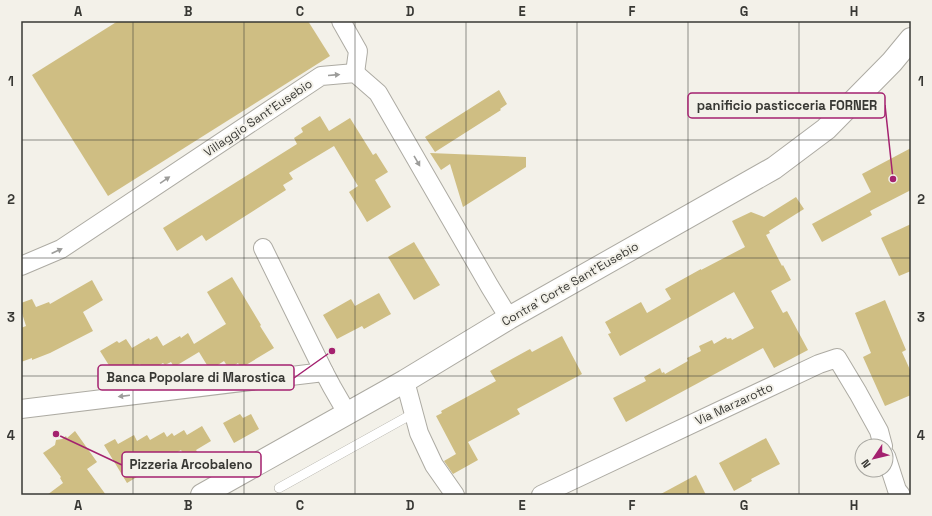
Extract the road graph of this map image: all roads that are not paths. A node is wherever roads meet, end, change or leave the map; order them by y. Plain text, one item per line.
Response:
1 (341, 21) edge
2 (911, 39) edge
3 (355, 73) junction
4 (263, 248) dead end
5 (21, 266) edge
6 (509, 318) junction
7 (324, 372) junction
8 (405, 381) junction
9 (21, 408) edge
10 (347, 413) junction
11 (414, 413) junction
12 (881, 438) edge
13 (893, 478) edge
14 (279, 488) dead end
15 (202, 495) edge
16 (454, 495) edge
17 (541, 495) edge
18 (901, 495) edge

1 - 3 street
2 - 6 street, Contra' Corte Sant'Eusebio
5 -> 3 street, Villaggio Sant'Eusebio
3 -> 6 street
4 - 7 street
6 - 8 street, Contra' Corte Sant'Eusebio
7 -> 9 street
7 - 10 street
8 - 10 street, Contra' Corte Sant'Eusebio
8 - 11 street
10 - 15 street, Contra' Corte Sant'Eusebio
11 - 14 lane
11 - 16 street
12 - 17 street, Via Marzarotto
13 - 18 street

